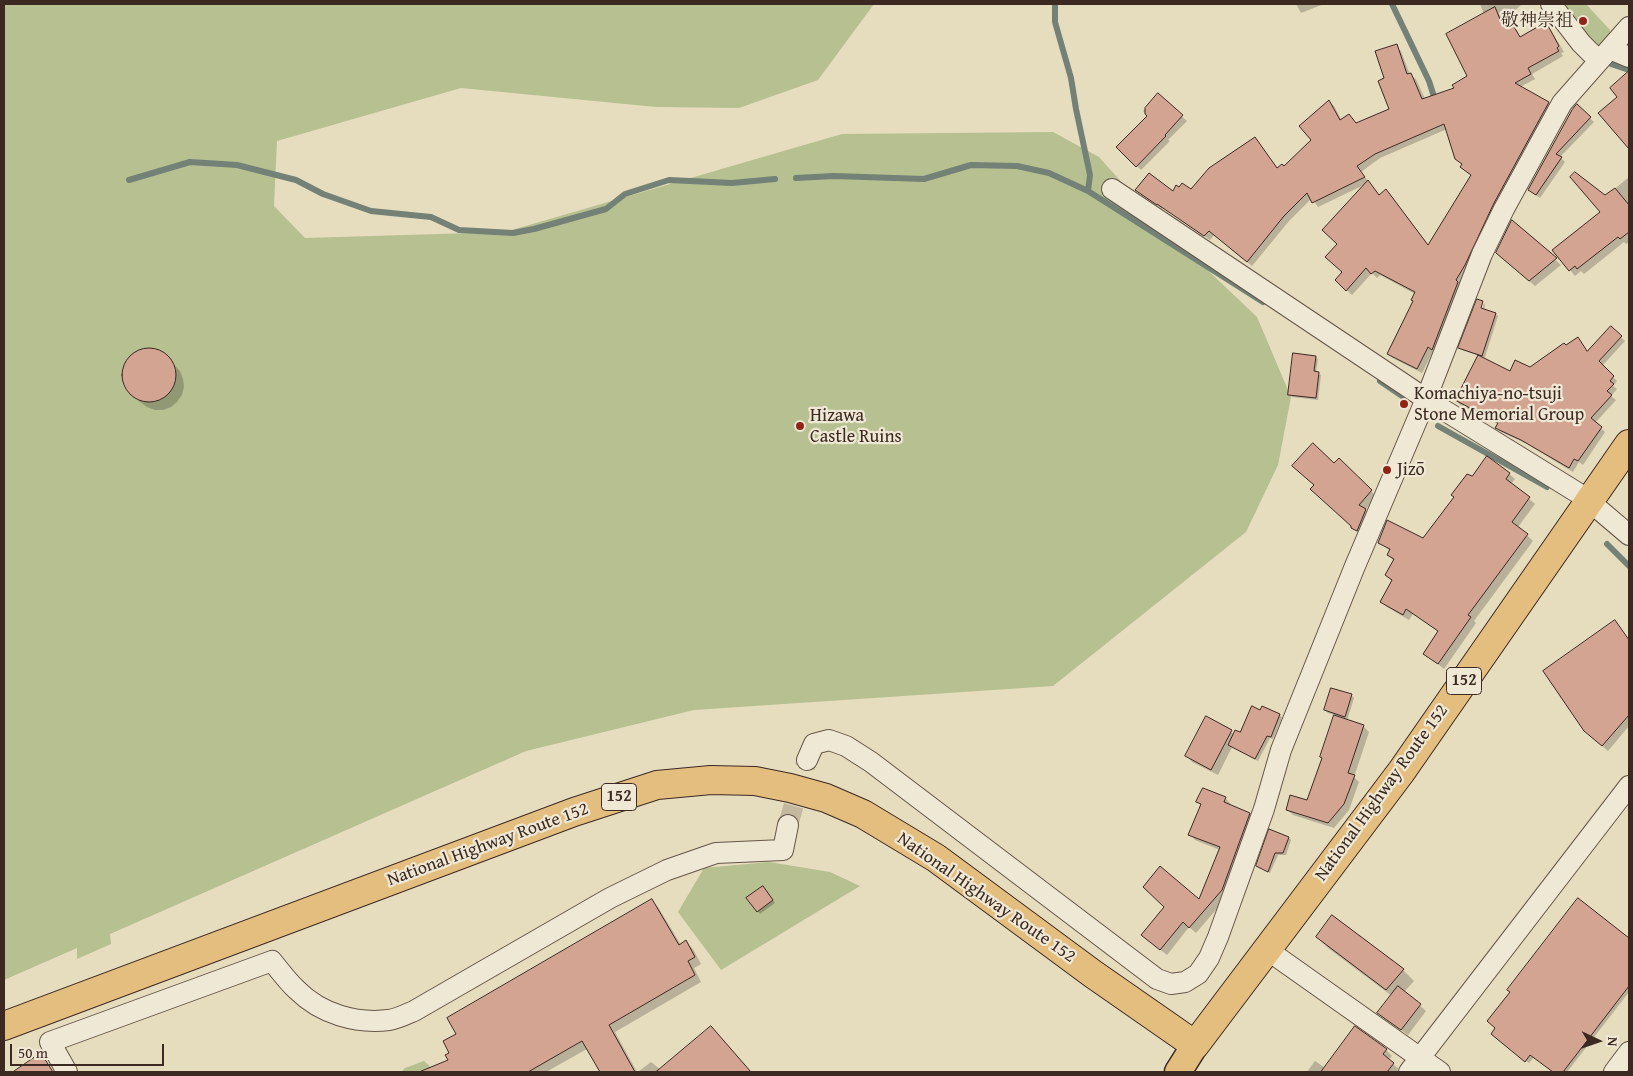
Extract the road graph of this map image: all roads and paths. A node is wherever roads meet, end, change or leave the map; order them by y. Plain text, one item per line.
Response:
1 (1551, 4) edge
2 (1629, 27) edge
3 (1604, 55) junction
4 (1629, 57) edge
5 (1112, 189) dead end
6 (1426, 399) junction
7 (1629, 444) edge
8 (1589, 501) junction
9 (1629, 535) edge
10 (807, 760) tunnel mouth
11 (1629, 786) edge
12 (788, 825) tunnel mouth
13 (1266, 949) junction
14 (4, 1026) edge
15 (1195, 1045) junction
16 (1629, 1052) edge
17 (1414, 1065) edge
18 (68, 1072) edge
19 (1178, 1072) edge
20 (1440, 1072) edge
21 (1614, 1072) edge

1 - 3 street
2 - 3 street
3 - 4 street
3 - 6 street
5 - 6 street
6 - 8 street
6 - 10 street
7 - 8 highway, National Highway Route 152 / 152
8 - 9 street
8 - 13 highway, National Highway Route 152 / 152
11 - 17 street
12 - 18 street
13 - 15 highway, National Highway Route 152 / 152
13 - 17 street
14 - 15 highway, National Highway Route 152 / 152
15 - 19 main road
16 - 21 street
17 - 20 street

